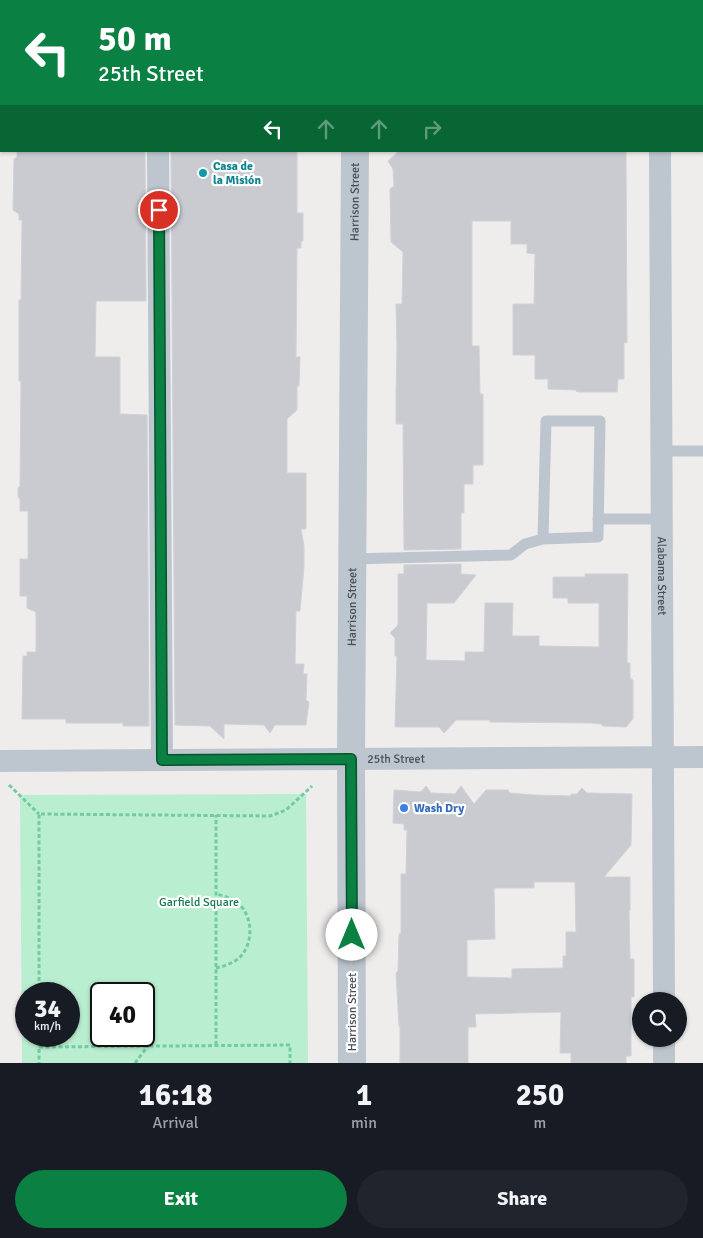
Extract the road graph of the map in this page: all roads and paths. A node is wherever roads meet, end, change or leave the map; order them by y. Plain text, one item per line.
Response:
1 (158, 152) edge
2 (355, 152) edge
3 (660, 152) edge
4 (661, 451) junction
5 (703, 451) edge
6 (598, 519) junction
7 (661, 519) junction
8 (543, 539) junction
9 (352, 559) junction
10 (703, 756) edge
11 (662, 757) junction
12 (351, 759) junction
13 (162, 760) junction
14 (3, 772) edge
15 (312, 786) dead end
16 (39, 814) junction
17 (216, 816) junction
18 (216, 894) junction
19 (216, 968) junction
20 (39, 982) edge
21 (664, 992) edge
22 (216, 1045) junction
23 (155, 1046) edge
24 (39, 1047) edge
25 (147, 1047) edge
26 (664, 1047) edge
27 (39, 1063) edge
28 (136, 1063) edge
29 (290, 1063) edge
30 (352, 1063) edge
31 (664, 1063) edge

1 - 13 street
2 - 9 street, Harrison Street
3 - 4 street, Alabama Street
4 - 5 lane
4 - 7 street, Alabama Street
6 - 7 lane
6 - 8 lane
6 - 8 lane
7 - 11 street, Alabama Street
8 - 9 lane
9 - 12 street, Harrison Street
10 - 11 street, 25th Street
11 - 12 street, 25th Street
11 - 21 street, Alabama Street
12 - 13 street, 25th Street
12 - 30 street, Harrison Street
13 - 14 street, 25th Street
14 - 16 path
15 - 17 path
16 - 17 path
16 - 20 path
17 - 18 path
18 - 19 path
18 - 19 path
19 - 22 path
22 - 23 path
22 - 29 path
24 - 27 path
25 - 28 path
26 - 31 street

